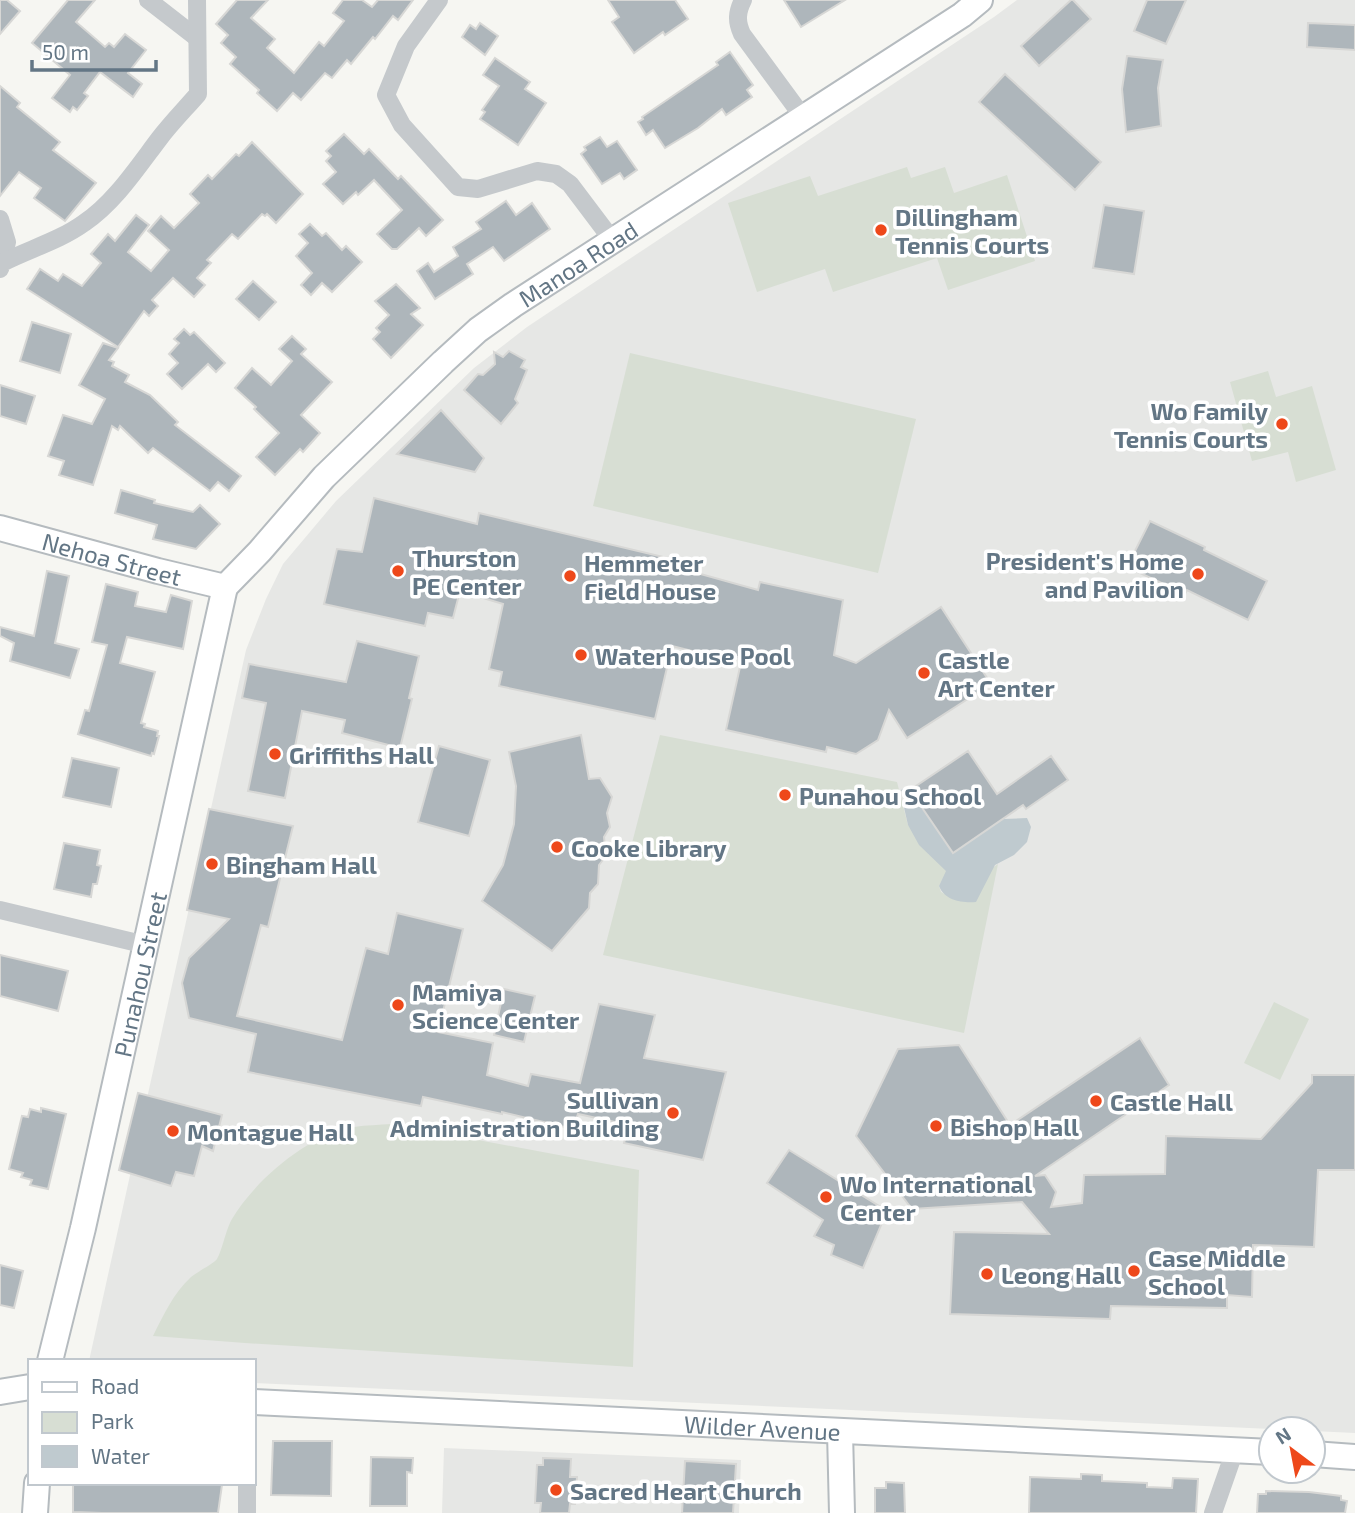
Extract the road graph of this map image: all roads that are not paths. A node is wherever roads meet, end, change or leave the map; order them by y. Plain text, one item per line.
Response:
1 (148, 0) edge
2 (197, 0) edge
3 (439, 0) edge
4 (743, 0) edge
5 (981, 0) edge
6 (197, 38) junction
7 (803, 117) junction
8 (0, 219) edge
9 (613, 241) junction
10 (1, 266) edge
11 (0, 529) edge
12 (225, 587) junction
13 (0, 910) edge
14 (146, 945) junction
15 (50, 1359) edge
16 (28, 1387) edge
17 (0, 1392) edge
18 (256, 1402) edge
19 (840, 1432) junction
20 (1236, 1450) junction
21 (1257, 1451) edge
22 (1327, 1455) edge
23 (1355, 1457) edge
24 (37, 1485) edge
25 (247, 1485) edge
26 (35, 1513) edge
27 (247, 1513) edge
28 (842, 1513) edge
29 (1213, 1513) edge

1 - 6 street
2 - 6 street
3 - 9 street
4 - 7 street
5 - 7 main road, Manoa Road
6 - 10 street
7 - 9 main road, Manoa Road
8 - 10 street
9 - 12 main road, Manoa Road
11 - 12 main road, Nehoa Street
12 - 14 main road, Punahou Street
13 - 14 street
14 - 15 main road, Punahou Street
16 - 17 main road
18 - 19 main road, Wilder Avenue
19 - 20 main road, Wilder Avenue
19 - 28 main road
20 - 21 main road, Wilder Avenue
20 - 29 street
22 - 23 main road
24 - 26 main road
25 - 27 street

